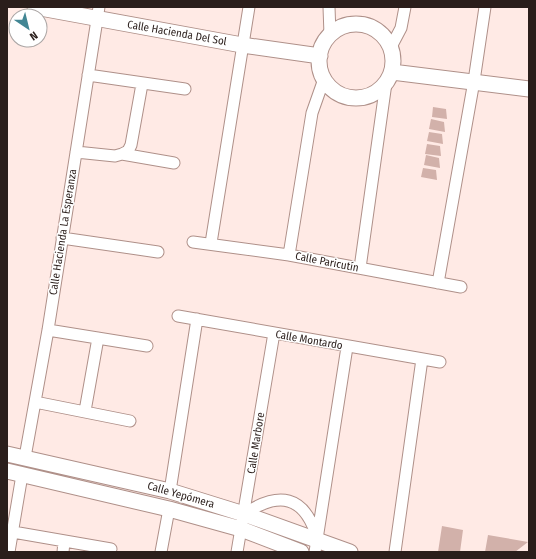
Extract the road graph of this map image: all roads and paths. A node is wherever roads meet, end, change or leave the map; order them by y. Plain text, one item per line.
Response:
1 (35, 7) edge
2 (249, 7) edge
3 (329, 7) edge
4 (405, 7) edge
5 (485, 7) edge
6 (98, 13) edge
7 (330, 35) junction
8 (242, 45) junction
9 (391, 47) junction
10 (320, 56) junction
11 (88, 75) junction
12 (389, 77) junction
13 (324, 79) junction
14 (474, 81) junction
15 (142, 84) junction
16 (185, 89) dead end
17 (529, 89) edge
18 (76, 152) junction
19 (122, 154) junction
20 (174, 163) dead end
21 (62, 238) junction
22 (193, 242) dead end
23 (211, 243) junction
24 (158, 252) dead end
25 (289, 255) junction
26 (360, 268) junction
27 (438, 283) junction
28 (461, 287) dead end
29 (178, 316) dead end
30 (197, 320) junction
31 (48, 330) junction
32 (274, 333) junction
33 (98, 338) junction
34 (147, 346) dead end
35 (347, 347) junction
36 (422, 359) junction
37 (440, 362) dead end
38 (35, 402) junction
39 (85, 411) junction
40 (130, 421) dead end
41 (7, 454) edge
42 (25, 457) junction
43 (7, 471) edge
44 (22, 475) junction
45 (170, 491) junction
46 (169, 509) junction
47 (244, 514) junction
48 (241, 529) junction
49 (13, 532) junction
50 (316, 546) edge
51 (63, 547) edge
52 (111, 549) dead end
53 (9, 552) edge
54 (161, 552) edge
55 (237, 552) edge
56 (245, 552) edge
57 (301, 552) edge
58 (350, 552) edge
59 (395, 552) edge

1 - 6 main road, Calle Hacienda Del Sol
2 - 8 street
3 - 7 street
4 - 9 street
5 - 14 street
6 - 8 main road, Calle Hacienda Del Sol
6 - 11 street, Calle Hacienda La Esperanza
7 - 9 main road
7 - 10 main road
8 - 10 main road, Calle Hacienda Del Sol
8 - 23 street
9 - 12 main road
10 - 13 main road
11 - 15 street
11 - 18 street, Calle Hacienda La Esperanza
12 - 13 main road
12 - 14 main road
12 - 26 street
13 - 25 street
14 - 17 main road
14 - 27 street
15 - 16 street
15 - 19 street
18 - 19 street
18 - 21 street, Calle Hacienda La Esperanza
19 - 20 street
21 - 24 street
21 - 31 street, Calle Hacienda La Esperanza
22 - 23 street, Calle Paricutín
23 - 25 street, Calle Paricutín
25 - 26 street, Calle Paricutín
26 - 27 street, Calle Paricutín
27 - 28 street, Calle Paricutín
29 - 30 street, Calle Montardo
30 - 32 street, Calle Montardo
30 - 45 street
31 - 33 street
31 - 38 street, Calle Hacienda La Esperanza
32 - 35 street, Calle Montardo
32 - 47 street, Calle Marbore
33 - 34 street
33 - 39 street
35 - 36 street, Calle Montardo
35 - 50 street
36 - 37 street, Calle Montardo
36 - 59 street
38 - 39 street
38 - 42 street, Calle Hacienda La Esperanza
39 - 40 street
41 - 42 main road, Calle Yepómera
42 - 45 main road, Calle Yepómera
43 - 44 main road, Calle Yepómera
44 - 46 main road, Calle Yepómera
44 - 49 street
45 - 47 main road, Calle Yepómera
46 - 48 main road, Calle Yepómera
46 - 54 street
47 - 48 street, Calle Marbore
47 - 50 main road, Calle Yepómera
47 - 50 street
48 - 55 street, Calle Marbore
48 - 56 street
48 - 57 main road, Calle Yepómera
49 - 51 street
49 - 53 street
50 - 58 main road, Calle Yepómera
51 - 52 street

